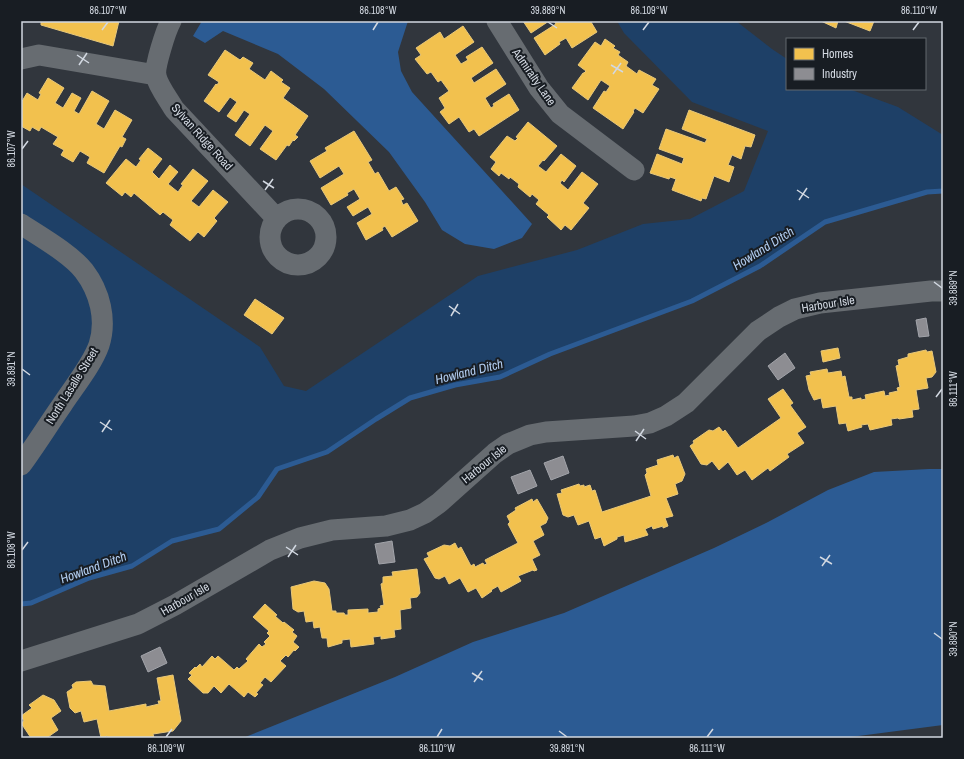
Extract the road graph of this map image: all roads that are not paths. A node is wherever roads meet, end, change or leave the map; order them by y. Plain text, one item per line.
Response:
1 (171, 21) edge
2 (497, 21) edge
3 (21, 59) edge
4 (156, 75) junction
5 (634, 170) dead end
6 (277, 219) dead end
7 (21, 224) edge
8 (943, 291) edge
9 (21, 465) edge
10 (21, 661) edge

1 - 4 street
2 - 5 street, Admiralty Lane
3 - 4 street
4 - 6 street, Sylvan Ridge Road
7 - 9 street, North Lasalle Street
8 - 10 street, Harbour Isle

